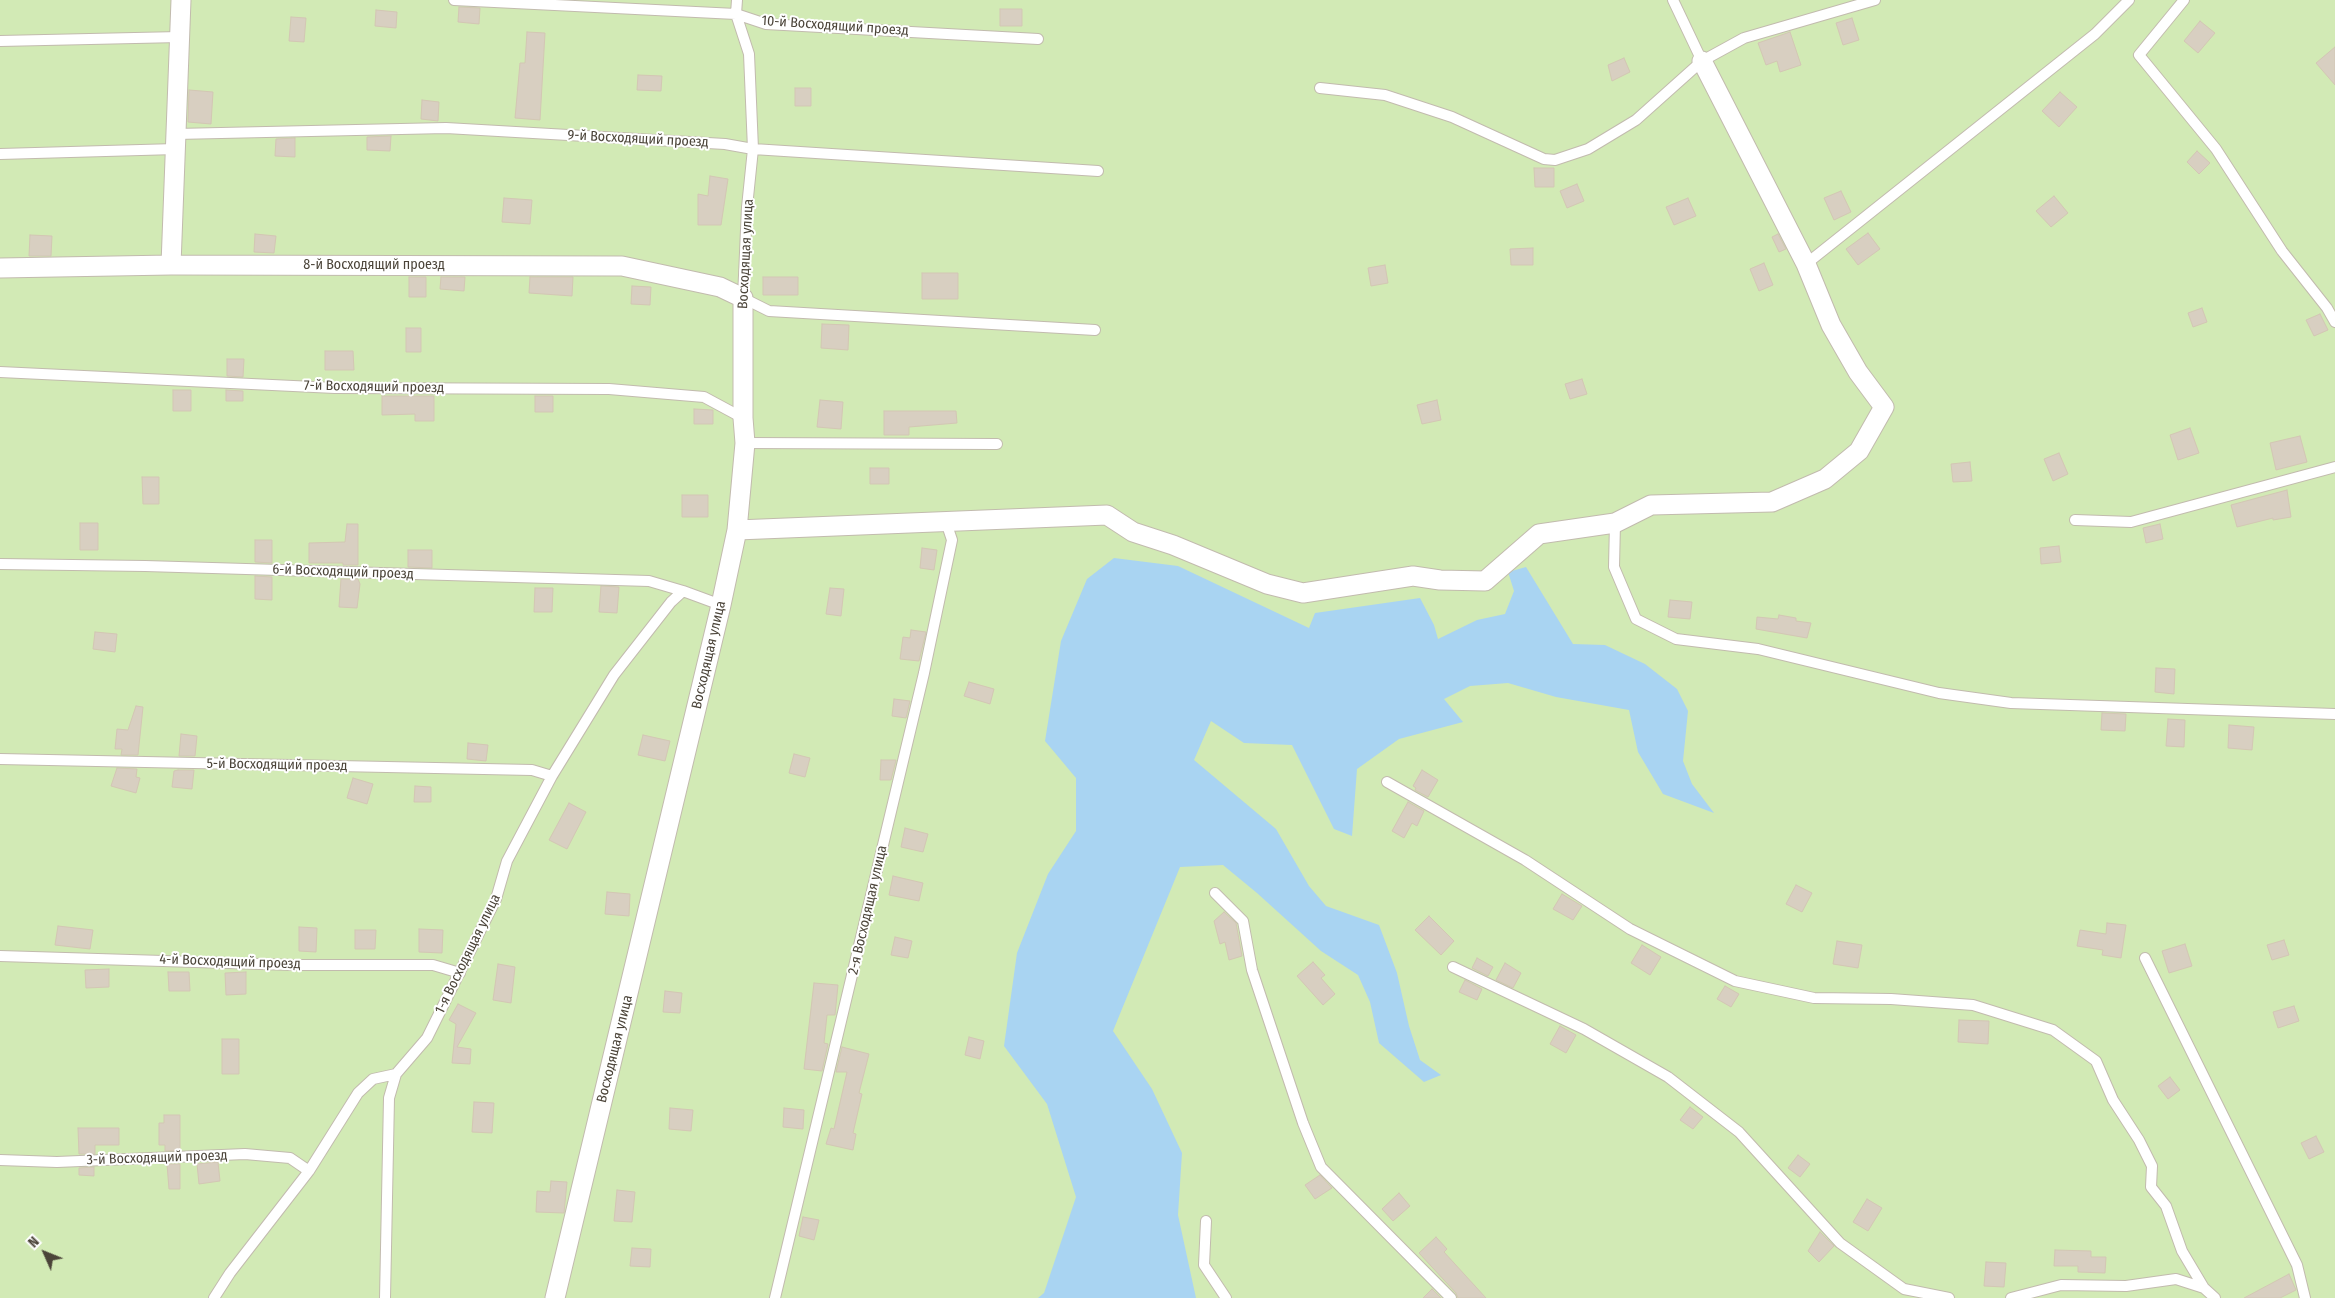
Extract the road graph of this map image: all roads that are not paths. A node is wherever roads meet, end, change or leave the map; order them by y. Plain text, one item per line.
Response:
1 (181, 0) edge
2 (454, 0) edge
3 (737, 0) edge
4 (1673, 0) edge
5 (1875, 0) edge
6 (2129, 0) edge
7 (2184, 0) edge
8 (736, 14) junction
9 (180, 37) junction
10 (1038, 39) dead end
11 (0, 41) edge
12 (1702, 62) junction
13 (1320, 88) dead end
14 (176, 142) junction
15 (753, 149) junction
16 (0, 154) edge
17 (1098, 171) dead end
18 (1806, 264) junction
19 (171, 265) junction
20 (0, 268) edge
21 (743, 298) junction
22 (2335, 322) edge
23 (1095, 330) dead end
24 (0, 372) edge
25 (743, 418) junction
26 (745, 443) junction
27 (997, 444) dead end
28 (2335, 467) edge
29 (2076, 520) dead end
30 (946, 522) junction
31 (1615, 523) junction
32 (737, 530) junction
33 (0, 564) edge
34 (684, 591) junction
35 (721, 605) junction
36 (2335, 714) edge
37 (0, 759) edge
38 (552, 776) junction
39 (1386, 782) dead end
40 (1216, 893) dead end
41 (0, 956) edge
42 (2145, 958) dead end
43 (1453, 967) dead end
44 (460, 973) junction
45 (396, 1074) junction
46 (0, 1160) edge
47 (309, 1171) junction
48 (1206, 1221) dead end
49 (2204, 1288) junction
50 (214, 1298) edge
51 (385, 1298) edge
52 (555, 1298) edge
53 (774, 1298) edge
54 (1226, 1298) edge
55 (1451, 1298) edge
56 (1949, 1298) edge
57 (2011, 1298) edge
58 (2216, 1298) edge
59 (2305, 1298) edge

1 - 9 street
2 - 8 lane, 10-й Восходящий проезд
3 - 8 lane, Восходящая улица
4 - 12 lane
5 - 12 lane
6 - 18 lane
7 - 22 lane
8 - 10 lane, 10-й Восходящий проезд
8 - 15 lane, Восходящая улица
9 - 11 lane
9 - 14 street
12 - 13 lane
12 - 18 street
14 - 15 lane, 9-й Восходящий проезд
14 - 16 lane, 9-й Восходящий проезд
14 - 19 street
15 - 17 lane, 9-й Восходящий проезд
15 - 21 lane, Восходящая улица
18 - 31 street
19 - 20 street, 8-й Восходящий проезд
19 - 21 street, 8-й Восходящий проезд
21 - 23 lane
21 - 25 street, Восходящая улица
24 - 25 lane, 7-й Восходящий проезд
25 - 26 street, Восходящая улица
26 - 27 lane
26 - 32 street, Восходящая улица
28 - 29 lane
30 - 31 street
30 - 32 street
30 - 53 lane, 2-я Восходящая улица
31 - 36 lane
32 - 35 street, Восходящая улица
33 - 34 lane, 6-й Восходящий проезд
34 - 35 lane
34 - 38 lane, 1-я Восходящая улица
35 - 52 street, Восходящая улица
37 - 38 lane, 5-й Восходящий проезд
38 - 44 lane, 1-я Восходящая улица
39 - 49 lane
40 - 55 lane
41 - 44 lane, 4-й Восходящий проезд
42 - 59 lane
43 - 56 lane
44 - 45 lane, 1-я Восходящая улица
45 - 47 lane
45 - 51 lane
46 - 47 lane, 3-й Восходящий проезд
47 - 50 lane
48 - 54 lane
49 - 57 lane
49 - 58 lane

